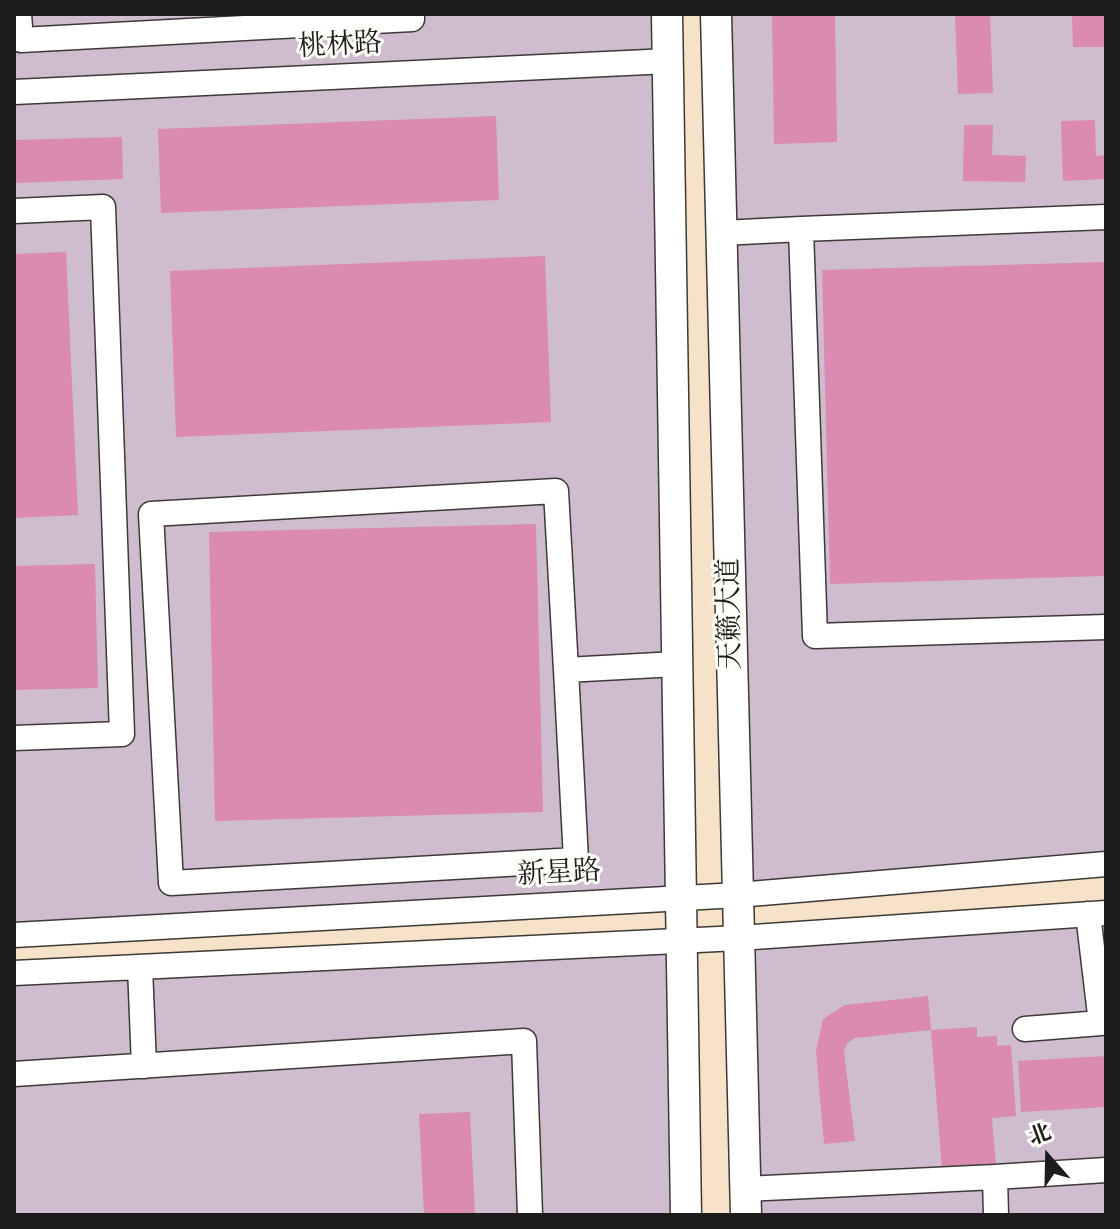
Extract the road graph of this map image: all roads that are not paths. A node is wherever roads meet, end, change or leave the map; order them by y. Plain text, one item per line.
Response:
1 (19, 14) edge
2 (412, 14) edge
3 (667, 14) edge
4 (716, 14) edge
5 (669, 61) junction
6 (14, 92) edge
7 (14, 211) edge
8 (1106, 217) edge
9 (801, 229) junction
10 (722, 233) junction
11 (1106, 627) edge
12 (676, 664) junction
13 (566, 670) junction
14 (14, 738) edge
15 (1106, 864) edge
16 (738, 895) junction
17 (678, 897) junction
18 (1097, 913) edge
19 (14, 935) edge
20 (739, 938) junction
21 (679, 940) junction
22 (140, 967) junction
23 (14, 973) edge
24 (1104, 1023) edge
25 (1025, 1029) dead end
26 (144, 1066) junction
27 (14, 1074) edge
28 (1106, 1170) edge
29 (995, 1177) junction
30 (745, 1202) edge
31 (530, 1215) edge
32 (686, 1215) edge
33 (996, 1215) edge

1 - 2 street
3 - 5 main road, 天籁大道
4 - 10 main road, 天籁大道
5 - 6 street, 桃林路
5 - 12 main road, 天籁大道
7 - 14 street
8 - 9 street
9 - 10 street
9 - 11 street
10 - 16 main road, 天籁大道
12 - 13 street
12 - 17 main road, 天籁大道
13 - 13 street
15 - 16 street, 新星路
16 - 17 street, 新星路
16 - 20 main road, 天籁大道
17 - 19 street, 新星路
17 - 21 main road, 天籁大道
18 - 20 street
18 - 24 street
20 - 21 street
20 - 30 main road, 天籁大道
21 - 22 street
21 - 32 main road, 天籁大道
22 - 23 street
22 - 26 street
24 - 25 street
26 - 27 street
26 - 31 street
28 - 29 street
29 - 30 street
29 - 33 street

